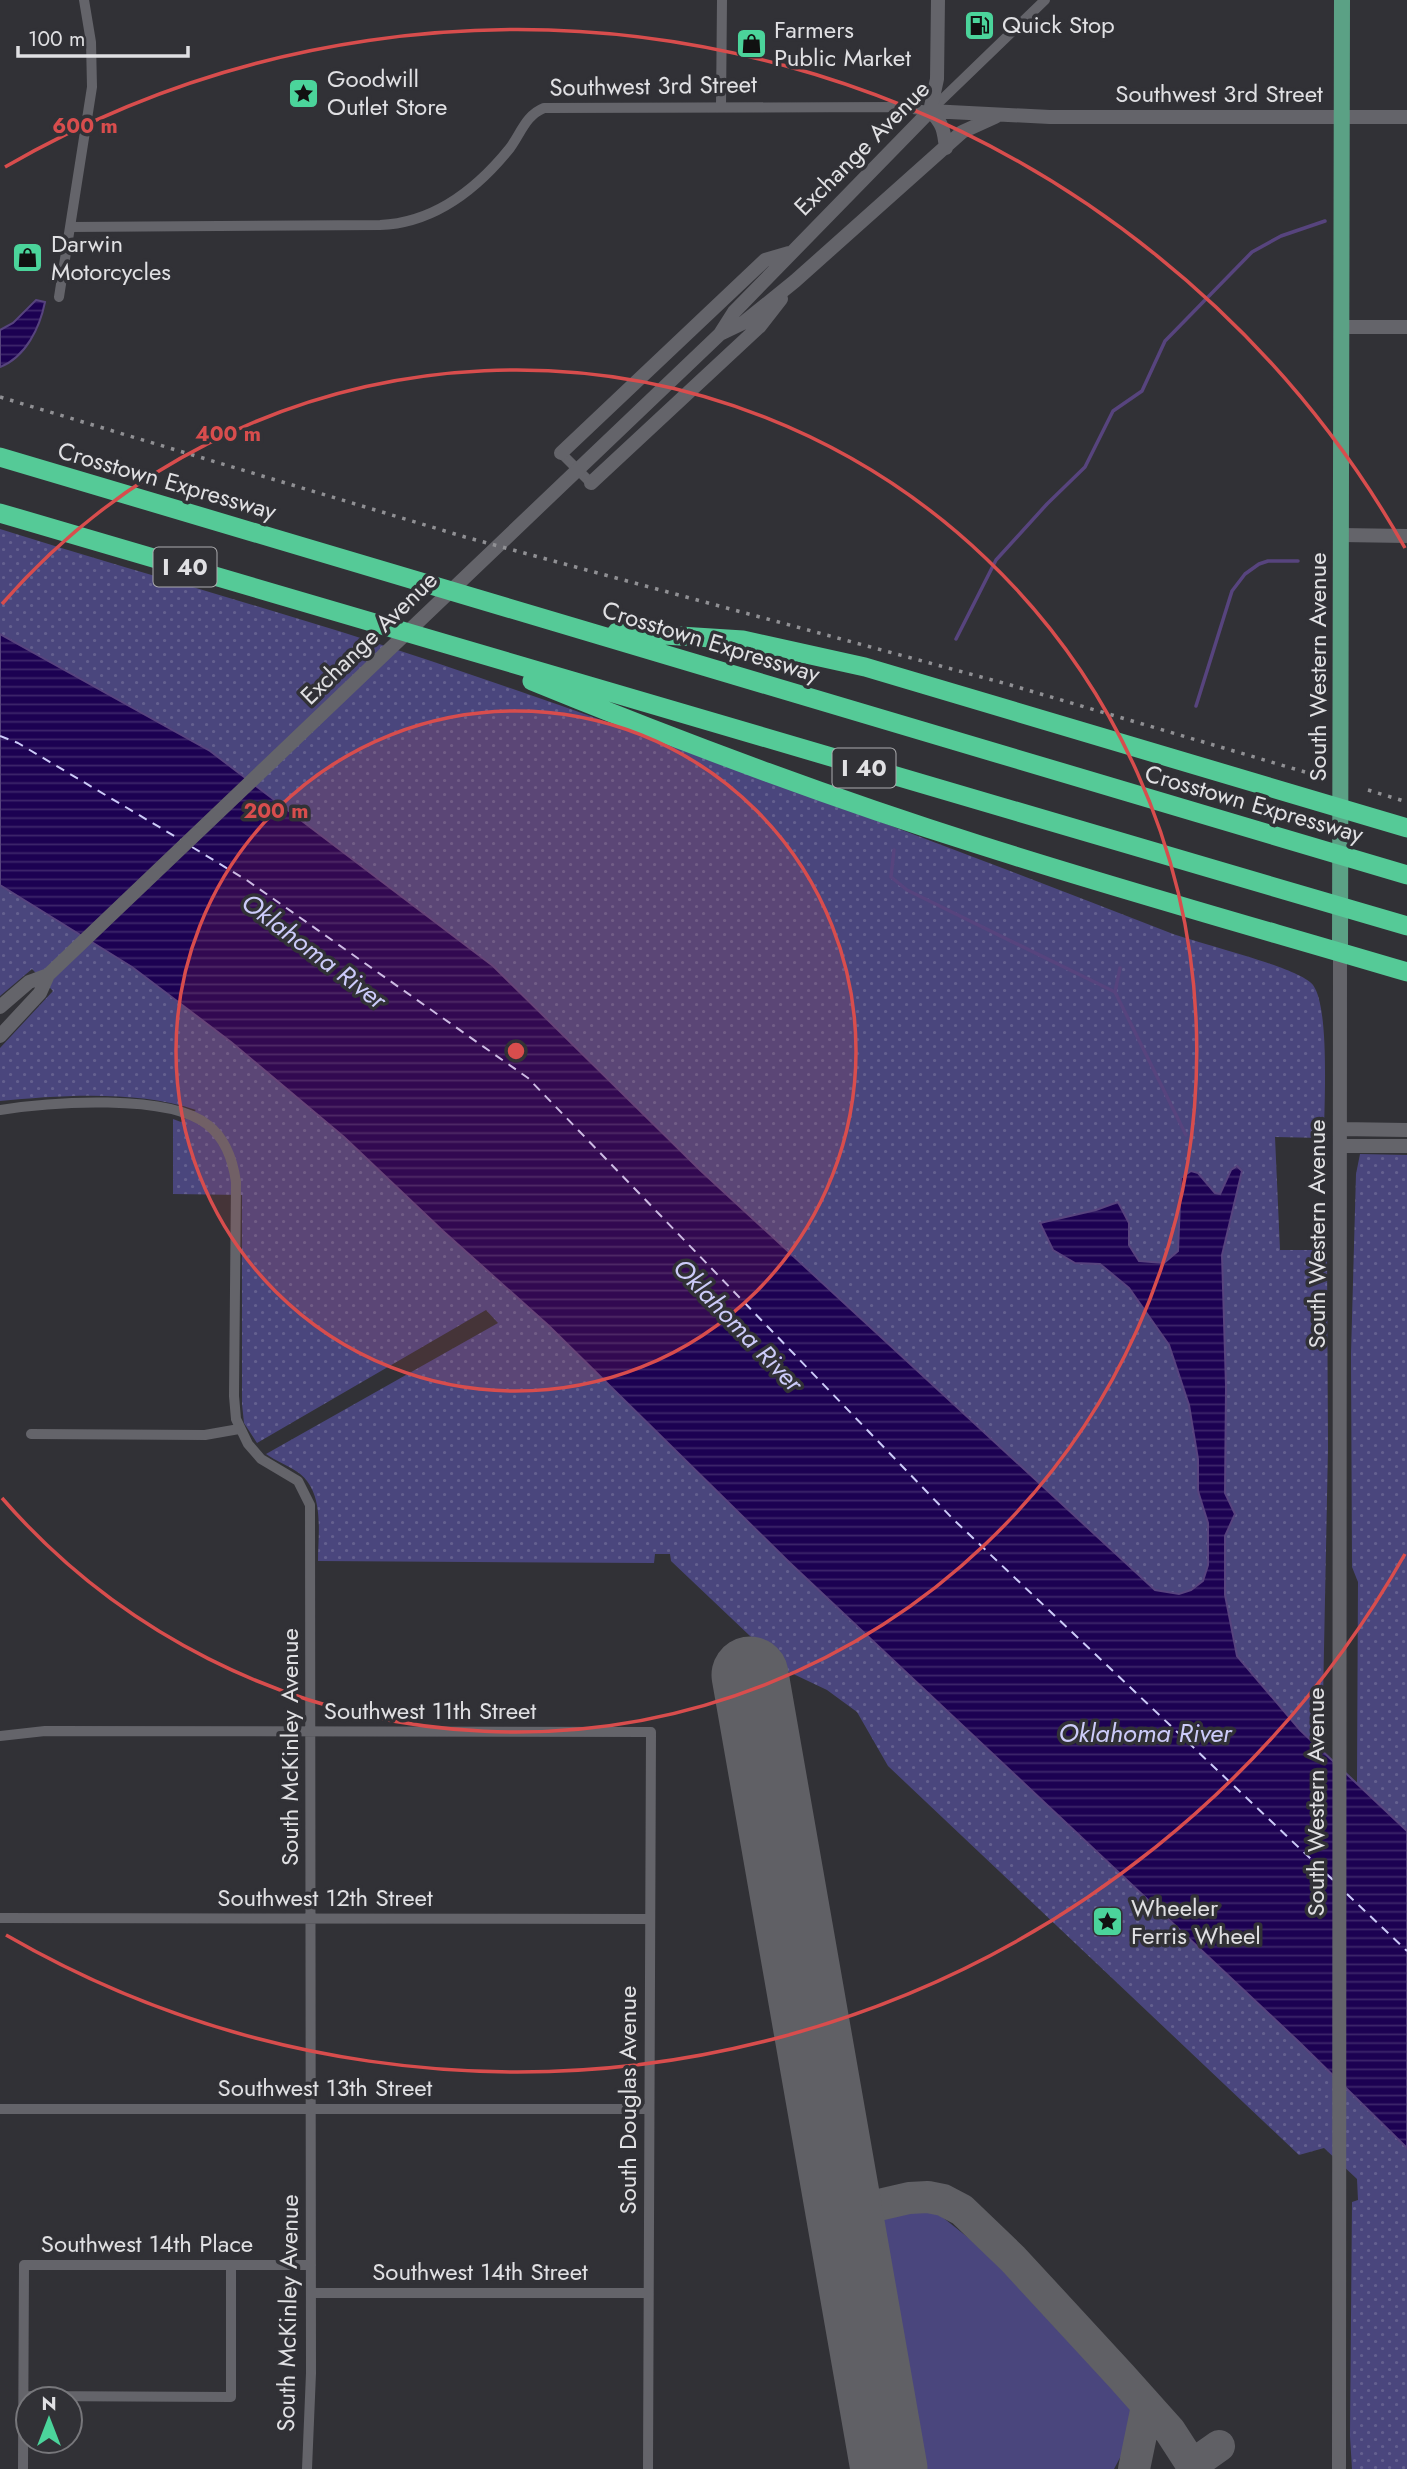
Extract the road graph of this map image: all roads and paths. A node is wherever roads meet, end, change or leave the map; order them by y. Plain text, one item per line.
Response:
1 (84, 0) edge
2 (722, 0) edge
3 (938, 0) edge
4 (1045, 0) edge
5 (1342, 0) edge
6 (721, 107) junction
7 (930, 111) junction
8 (1000, 114) junction
9 (1342, 117) junction
10 (1407, 117) edge
11 (946, 148) junction
12 (70, 227) junction
13 (791, 253) junction
14 (795, 281) junction
15 (59, 297) dead end
16 (1342, 327) junction
17 (1407, 327) edge
18 (720, 334) junction
19 (561, 453) joint
20 (0, 457) edge
21 (591, 483) joint
22 (0, 513) edge
23 (1341, 535) junction
24 (1407, 536) edge
25 (588, 630) junction
26 (431, 639) junction
27 (1340, 811) junction
28 (1407, 828) edge
29 (1407, 875) edge
30 (1407, 926) edge
31 (1340, 943) junction
32 (1407, 972) edge
33 (48, 975) junction
34 (0, 1007) edge
35 (0, 1036) edge
36 (0, 1110) edge
37 (1340, 1129) junction
38 (1407, 1130) edge
39 (1340, 1146) junction
40 (1407, 1146) edge
41 (239, 1429) junction
42 (31, 1434) dead end
43 (651, 1732) joint
44 (311, 1733) junction
45 (0, 1736) edge
46 (0, 1918) edge
47 (311, 1919) junction
48 (650, 1919) junction
49 (0, 2109) edge
50 (311, 2109) junction
51 (649, 2109) junction
52 (231, 2265) junction
53 (311, 2265) junction
54 (311, 2292) junction
55 (648, 2293) junction
56 (24, 2385) edge
57 (84, 2396) edge
58 (307, 2469) edge
59 (648, 2469) edge
60 (1339, 2469) edge

1 - 12 street
2 - 6 street
3 - 7 main road
4 - 7 street, Exchange Avenue
5 - 9 main road, South Western Avenue
6 - 7 street, Southwest 3rd Street
6 - 12 street, Southwest 3rd Street
7 - 8 main road, Southwest 3rd Street
7 - 11 main road
7 - 13 main road, Exchange Avenue
8 - 9 main road, Southwest 3rd Street
8 - 11 main road, Exchange Avenue
9 - 10 main road, Southwest 3rd Street
9 - 16 main road, South Western Avenue
11 - 14 main road, Exchange Avenue
12 - 15 street
13 - 18 main road, Exchange Avenue
13 - 19 main road
14 - 18 main road, Exchange Avenue
14 - 21 main road
16 - 17 main road
16 - 23 main road, South Western Avenue
18 - 33 main road, Exchange Avenue
19 - 21 street
20 - 25 highway, Crosstown Expressway / I 40
22 - 26 highway, I 40
23 - 24 main road
23 - 27 main road, South Western Avenue
25 - 27 highway
25 - 29 highway, Crosstown Expressway / I 40
26 - 30 highway, I 40
26 - 31 highway
27 - 28 highway
27 - 31 main road, South Western Avenue
31 - 32 highway
31 - 37 main road, South Western Avenue
33 - 34 main road, Exchange Avenue
33 - 35 main road, Exchange Avenue
36 - 41 street, South McKinley Avenue
37 - 38 main road
37 - 39 main road, South Western Avenue
39 - 40 main road
39 - 60 main road, South Western Avenue
41 - 42 street
41 - 44 street, South McKinley Avenue
43 - 44 street, Southwest 11th Street
43 - 48 street, South Douglas Avenue
44 - 45 street, Southwest 11th Street
44 - 47 street, South McKinley Avenue
46 - 47 street, Southwest 12th Street
47 - 48 street, Southwest 12th Street
47 - 50 street, South McKinley Avenue
48 - 51 street, South Douglas Avenue
49 - 50 street, Southwest 13th Street
50 - 51 street, Southwest 13th Street
50 - 53 street, South McKinley Avenue
51 - 55 street, South Douglas Avenue
52 - 53 street, Southwest 14th Place
52 - 56 street, Southwest 14th Place
52 - 57 street
53 - 54 street, South McKinley Avenue
54 - 55 street, Southwest 14th Street
54 - 58 street, South McKinley Avenue
55 - 59 street, South Douglas Avenue

